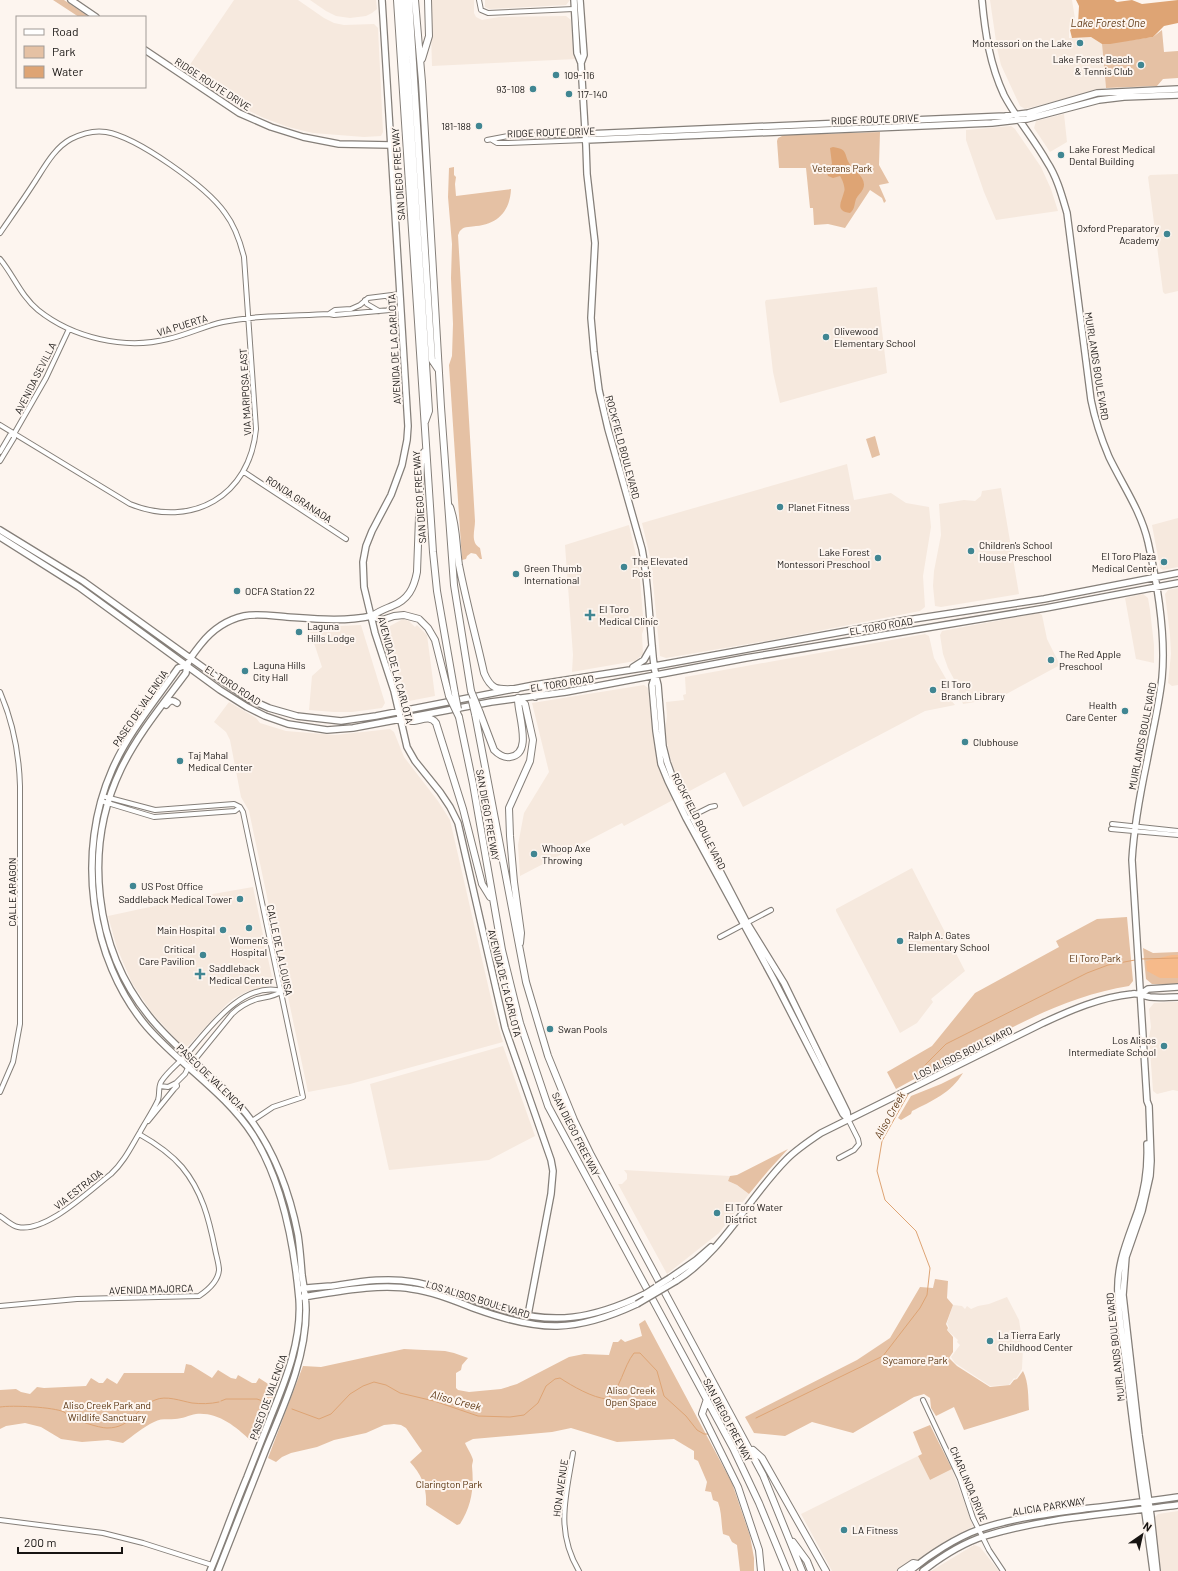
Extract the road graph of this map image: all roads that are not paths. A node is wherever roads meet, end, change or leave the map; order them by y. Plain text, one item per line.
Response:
1 (71, 0) edge
2 (382, 0) edge
3 (397, 0) edge
4 (403, 0) edge
5 (409, 0) edge
6 (415, 0) edge
7 (428, 0) edge
8 (479, 0) edge
9 (574, 0) edge
10 (580, 0) edge
11 (982, 0) edge
12 (574, 9) junction
13 (581, 14) junction
14 (95, 16) edge
15 (146, 51) edge
16 (421, 62) junction
17 (581, 63) junction
18 (1178, 89) edge
19 (1178, 95) edge
20 (1016, 115) junction
21 (1020, 120) junction
22 (586, 137) junction
23 (487, 140) dead end
24 (391, 145) junction
25 (0, 233) edge
26 (0, 259) edge
27 (400, 294) junction
28 (385, 296) junction
29 (365, 300) junction
30 (401, 309) junction
31 (388, 310) junction
32 (379, 311) junction
33 (329, 314) junction
34 (249, 319) junction
35 (69, 329) junction
36 (438, 369) junction
37 (0, 425) edge
38 (424, 425) junction
39 (14, 434) junction
40 (425, 444) junction
41 (0, 452) edge
42 (0, 461) edge
43 (244, 472) junction
44 (447, 498) junction
45 (0, 530) edge
46 (0, 537) edge
47 (346, 539) dead end
48 (1178, 573) edge
49 (1155, 577) junction
50 (1178, 582) edge
51 (1156, 586) junction
52 (1044, 599) junction
53 (1046, 608) junction
54 (372, 616) junction
55 (932, 617) junction
56 (934, 627) junction
57 (783, 642) junction
58 (652, 646) junction
59 (785, 652) junction
60 (191, 658) junction
61 (186, 665) junction
62 (654, 666) junction
63 (625, 670) junction
64 (655, 676) junction
65 (562, 681) junction
66 (517, 689) junction
67 (0, 692) edge
68 (172, 692) junction
69 (535, 697) junction
70 (518, 698) junction
71 (399, 711) junction
72 (156, 713) junction
73 (478, 713) junction
74 (459, 716) junction
75 (401, 720) junction
76 (102, 799) junction
77 (109, 801) junction
78 (715, 806) dead end
79 (689, 817) junction
80 (1112, 826) dead end
81 (1134, 829) junction
82 (1156, 831) junction
83 (1178, 831) edge
84 (1178, 835) edge
85 (493, 901) junction
86 (771, 910) dead end
87 (745, 924) junction
88 (720, 937) dead end
89 (519, 949) junction
90 (1178, 988) edge
91 (282, 991) junction
92 (1141, 994) junction
93 (1178, 997) edge
94 (186, 1055) junction
95 (181, 1061) junction
96 (193, 1061) junction
97 (188, 1068) junction
98 (176, 1084) junction
99 (160, 1086) junction
100 (0, 1092) edge
101 (848, 1119) junction
102 (252, 1121) junction
103 (145, 1124) junction
104 (139, 1134) junction
105 (839, 1158) dead end
106 (0, 1216) edge
107 (304, 1288) junction
108 (297, 1290) junction
109 (305, 1297) junction
110 (299, 1298) junction
111 (637, 1301) junction
112 (0, 1306) edge
113 (528, 1315) junction
114 (527, 1324) junction
115 (707, 1399) junction
116 (923, 1400) dead end
117 (748, 1445) junction
118 (573, 1453) dead end
119 (1178, 1497) edge
120 (1146, 1502) junction
121 (1178, 1505) edge
122 (1147, 1509) junction
123 (0, 1520) edge
124 (979, 1529) junction
125 (788, 1535) junction
126 (983, 1537) junction
127 (920, 1563) junction
128 (212, 1565) junction
129 (925, 1570) edge
130 (210, 1571) edge
131 (218, 1571) edge
132 (579, 1571) edge
133 (761, 1571) edge
134 (787, 1571) edge
135 (802, 1571) edge
136 (811, 1571) edge
137 (826, 1571) edge
138 (901, 1571) edge
139 (910, 1571) edge
140 (1003, 1571) edge
141 (1153, 1571) edge
142 (1157, 1571) edge

1 - 14 main road
2 - 24 main road, AVENIDA DE LA CARLOTA
3 - 38 highway, SAN DIEGO FREEWAY
4 - 38 highway
5 - 36 highway
6 - 16 highway
7 - 16 highway
8 - 12 street
9 - 12 main road, ROCKFIELD BOULEVARD
10 - 13 main road, ROCKFIELD BOULEVARD
11 - 20 main road, MUIRLANDS BOULEVARD
12 - 13 main road
12 - 17 main road, ROCKFIELD BOULEVARD
13 - 17 main road, ROCKFIELD BOULEVARD
15 - 24 main road, RIDGE ROUTE DRIVE
16 - 36 highway
17 - 22 main road, ROCKFIELD BOULEVARD
18 - 20 main road, RIDGE ROUTE DRIVE
19 - 21 main road, RIDGE ROUTE DRIVE
20 - 21 main road, MUIRLANDS BOULEVARD
20 - 22 main road, RIDGE ROUTE DRIVE
21 - 22 main road, RIDGE ROUTE DRIVE
21 - 49 main road, MUIRLANDS BOULEVARD
22 - 23 street, RIDGE ROUTE DRIVE
22 - 58 main road, ROCKFIELD BOULEVARD
24 - 27 main road, AVENIDA DE LA CARLOTA
25 - 34 street, VIA MARIPOSA EAST
26 - 35 street, VIA PUERTA
27 - 28 street
27 - 30 main road, AVENIDA DE LA CARLOTA
28 - 29 street, VIA PUERTA
28 - 31 street
29 - 32 street
29 - 33 street, VIA PUERTA
30 - 31 street, VIA PUERTA
30 - 54 main road, AVENIDA DE LA CARLOTA
31 - 32 street, VIA PUERTA
32 - 33 street, VIA PUERTA
33 - 34 street, VIA PUERTA
34 - 35 street, VIA PUERTA
34 - 43 street, VIA MARIPOSA EAST
35 - 39 street, AVENIDA SEVILLA
36 - 44 highway
37 - 39 street, VIA MARIPOSA EAST
38 - 40 highway, SAN DIEGO FREEWAY
39 - 41 street, AVENIDA SEVILLA
39 - 42 street, AVENIDA SEVILLA
39 - 43 street, VIA MARIPOSA EAST
40 - 54 highway
40 - 74 highway, SAN DIEGO FREEWAY, bridge
43 - 47 street, RONDA GRANADA
44 - 66 highway
44 - 73 highway, bridge
45 - 60 main road, EL TORO ROAD
46 - 61 main road, EL TORO ROAD
48 - 49 main road, EL TORO ROAD
49 - 51 main road, MUIRLANDS BOULEVARD
49 - 52 main road, EL TORO ROAD
50 - 51 main road, EL TORO ROAD
51 - 53 main road, EL TORO ROAD
51 - 81 main road, MUIRLANDS BOULEVARD
52 - 53 main road
52 - 55 main road, EL TORO ROAD
53 - 56 main road, EL TORO ROAD
54 - 60 main road, PASEO DE VALENCIA
54 - 71 main road, AVENIDA DE LA CARLOTA
54 - 74 highway, bridge
55 - 56 main road
55 - 57 main road, EL TORO ROAD
56 - 59 main road, EL TORO ROAD
57 - 59 main road
57 - 62 main road, EL TORO ROAD
58 - 62 main road, ROCKFIELD BOULEVARD
58 - 63 main road
59 - 64 main road, EL TORO ROAD
60 - 61 main road, PASEO DE VALENCIA
60 - 71 main road, EL TORO ROAD
61 - 68 main road, PASEO DE VALENCIA
61 - 75 main road, EL TORO ROAD
61 - 76 main road, PASEO DE VALENCIA
62 - 63 main road, EL TORO ROAD
62 - 64 main road, ROCKFIELD BOULEVARD
63 - 65 main road, EL TORO ROAD
64 - 69 main road, EL TORO ROAD
64 - 79 main road, ROCKFIELD BOULEVARD
65 - 66 main road, EL TORO ROAD
65 - 69 main road
66 - 71 main road, EL TORO ROAD
67 - 100 street, CALLE ARAGON
68 - 72 main road, PASEO DE VALENCIA
68 - 72 main road
69 - 70 main road, EL TORO ROAD
70 - 73 highway
70 - 75 main road, EL TORO ROAD
70 - 89 highway
71 - 75 main road, AVENIDA DE LA CARLOTA
72 - 77 main road, PASEO DE VALENCIA
73 - 89 highway, SAN DIEGO FREEWAY
74 - 85 highway, SAN DIEGO FREEWAY
75 - 85 highway
75 - 113 main road, AVENIDA DE LA CARLOTA
76 - 77 street
76 - 95 main road, PASEO DE VALENCIA
77 - 91 street, CALLE DE LA LOUISA
77 - 94 main road, PASEO DE VALENCIA
78 - 79 street
79 - 87 main road, ROCKFIELD BOULEVARD
80 - 81 street
81 - 82 street
81 - 92 main road, MUIRLANDS BOULEVARD
82 - 83 street
82 - 84 street
85 - 115 highway, SAN DIEGO FREEWAY
86 - 87 street
87 - 88 street
87 - 101 main road, ROCKFIELD BOULEVARD
89 - 117 highway, SAN DIEGO FREEWAY
90 - 92 main road, LOS ALISOS BOULEVARD
91 - 94 street, VIA ESTRADA
91 - 96 street, VIA ESTRADA
91 - 102 street, CALLE DE LA LOUISA
92 - 93 main road, LOS ALISOS BOULEVARD
92 - 101 main road, LOS ALISOS BOULEVARD
92 - 120 main road, MUIRLANDS BOULEVARD
94 - 95 street, VIA ESTRADA
94 - 96 main road, PASEO DE VALENCIA
95 - 97 main road, PASEO DE VALENCIA
95 - 99 street, VIA ESTRADA
96 - 97 street, VIA ESTRADA
96 - 102 main road, PASEO DE VALENCIA
97 - 98 street, VIA ESTRADA
97 - 108 main road, PASEO DE VALENCIA
98 - 99 street
98 - 103 street, VIA ESTRADA
99 - 103 street, VIA ESTRADA
101 - 105 street, ROCKFIELD BOULEVARD
101 - 111 main road, LOS ALISOS BOULEVARD, bridge
102 - 107 main road, PASEO DE VALENCIA
103 - 104 street, VIA ESTRADA
104 - 106 street, VIA ESTRADA
104 - 112 street, AVENIDA MAJORCA
107 - 108 main road, LOS ALISOS BOULEVARD
107 - 109 main road, PASEO DE VALENCIA
107 - 113 main road, LOS ALISOS BOULEVARD
108 - 110 main road, PASEO DE VALENCIA
109 - 110 main road, LOS ALISOS BOULEVARD
109 - 114 main road, LOS ALISOS BOULEVARD
109 - 131 main road, PASEO DE VALENCIA
110 - 128 main road, PASEO DE VALENCIA
111 - 113 main road, LOS ALISOS BOULEVARD
111 - 114 main road, LOS ALISOS BOULEVARD
113 - 114 street, AVENIDA DE LA CARLOTA
115 - 133 highway
115 - 134 highway, SAN DIEGO FREEWAY
116 - 124 street, CHARLINDA DRIVE
117 - 125 highway, SAN DIEGO FREEWAY
117 - 137 highway
118 - 132 street, HON AVENUE
119 - 120 main road, ALICIA PARKWAY
120 - 122 main road, MUIRLANDS BOULEVARD
120 - 124 main road, ALICIA PARKWAY
121 - 122 main road, ALICIA PARKWAY
122 - 126 main road, ALICIA PARKWAY
122 - 141 main road, MUIRLANDS BOULEVARD
122 - 142 main road, MUIRLANDS BOULEVARD
123 - 128 street
124 - 126 street, CHARLINDA DRIVE
124 - 127 main road, ALICIA PARKWAY
125 - 135 highway, SAN DIEGO FREEWAY
125 - 136 highway
126 - 129 main road, ALICIA PARKWAY
126 - 140 street, CHARLINDA DRIVE
127 - 129 main road
127 - 138 highway
127 - 139 main road, ALICIA PARKWAY
128 - 130 main road, PASEO DE VALENCIA

